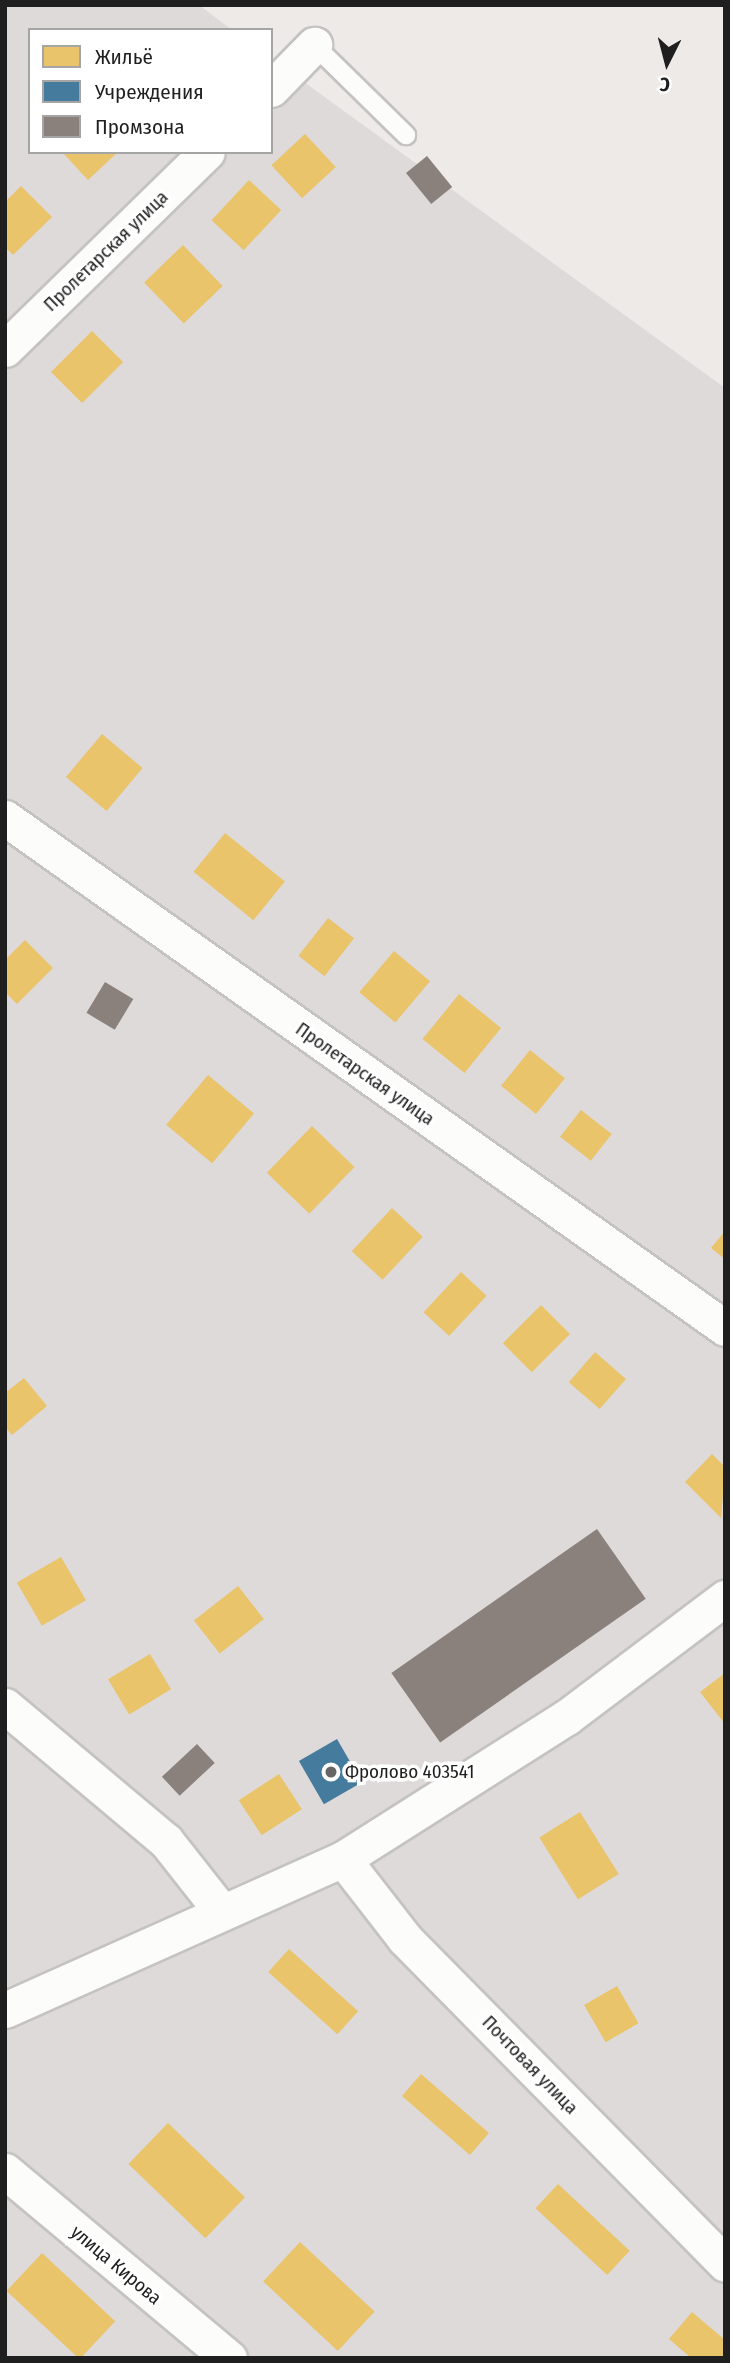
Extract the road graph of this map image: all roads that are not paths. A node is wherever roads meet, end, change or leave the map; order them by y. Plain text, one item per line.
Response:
1 (314, 45) joint
2 (273, 87) edge
3 (405, 135) dead end
4 (204, 154) edge
5 (5, 349) edge
6 (5, 818) edge
7 (725, 1328) edge
8 (725, 1598) edge
9 (5, 1706) edge
10 (343, 1859) junction
11 (221, 1911) junction
12 (5, 2010) edge
13 (5, 2171) edge
14 (725, 2264) edge
15 (229, 2358) edge

1 - 2 street
1 - 3 lane
4 - 5 street, Пролетарская улица
6 - 7 street, Пролетарская улица
8 - 10 street
9 - 11 street
10 - 11 street
10 - 14 street, Почтовая улица
11 - 12 street
13 - 15 street, улица Кирова

